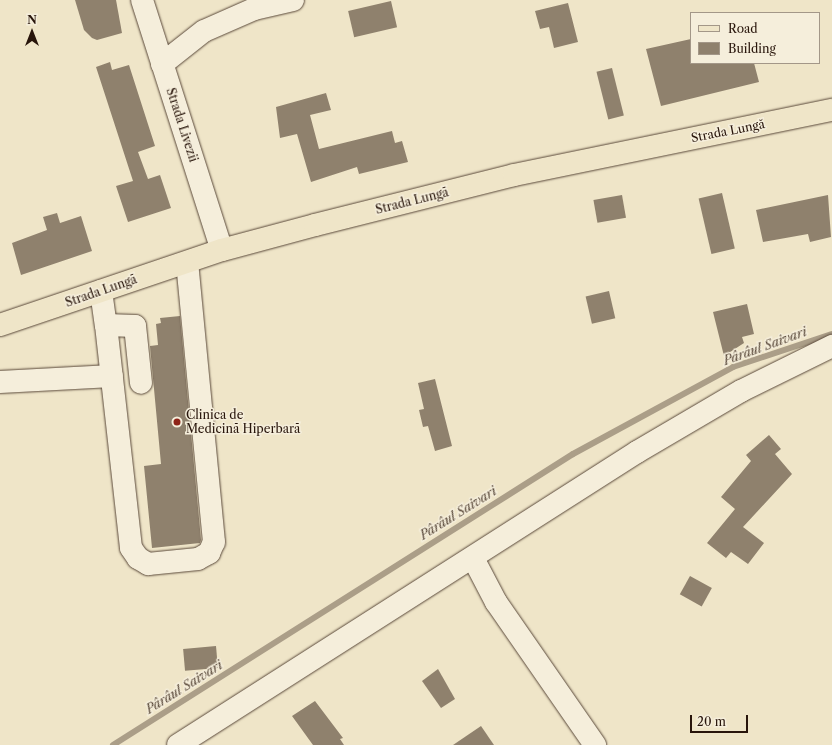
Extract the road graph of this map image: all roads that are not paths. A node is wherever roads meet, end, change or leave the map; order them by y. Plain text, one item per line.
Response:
1 (142, 0) edge
2 (293, 0) edge
3 (162, 64) junction
4 (832, 110) edge
5 (222, 250) junction
6 (187, 263) junction
7 (101, 291) junction
8 (0, 325) edge
9 (106, 325) junction
10 (832, 346) edge
11 (112, 376) junction
12 (0, 382) edge
13 (141, 383) dead end
14 (473, 558) junction
15 (178, 745) edge
16 (595, 745) edge

1 - 3 street, Strada Livezii
2 - 3 street
3 - 5 street, Strada Livezii
4 - 5 main road, Strada Lungă
5 - 6 main road, Strada Lungă
6 - 7 main road, Strada Lungă
6 - 11 street
7 - 8 main road, Strada Lungă
7 - 9 street
9 - 11 street
9 - 13 street
10 - 14 street
11 - 12 street
14 - 15 street
14 - 16 street

